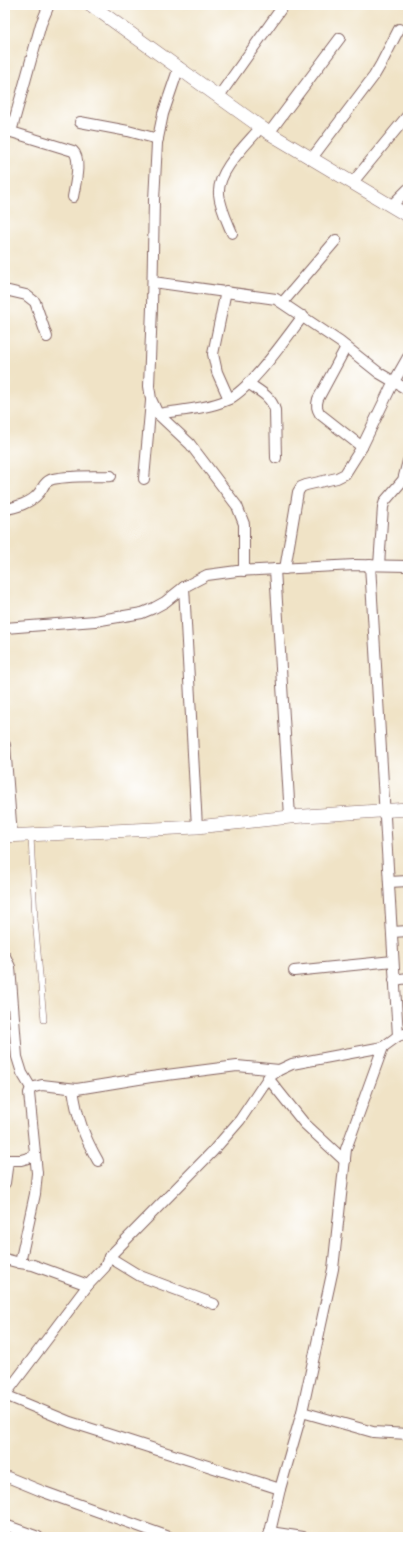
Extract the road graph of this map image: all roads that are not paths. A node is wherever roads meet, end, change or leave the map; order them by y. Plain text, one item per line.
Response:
1 (49, 5) edge
2 (91, 5) edge
3 (283, 6) dead end
4 (398, 29) dead end
5 (340, 38) dead end
6 (179, 67) junction
7 (219, 96) junction
8 (408, 115) edge
9 (80, 122) dead end
10 (265, 130) junction
11 (8, 131) edge
12 (158, 139) junction
13 (312, 158) junction
14 (353, 182) junction
15 (408, 189) edge
16 (73, 197) dead end
17 (392, 205) junction
18 (408, 216) edge
19 (232, 233) dead end
20 (336, 240) dead end
21 (153, 282) junction
22 (5, 290) edge
23 (226, 291) junction
24 (283, 302) junction
25 (303, 316) junction
26 (47, 337) dead end
27 (346, 347) junction
28 (408, 357) edge
29 (395, 381) junction
30 (248, 383) junction
31 (408, 390) edge
32 (151, 399) junction
33 (229, 399) junction
34 (158, 414) junction
35 (362, 448) junction
36 (276, 458) dead end
37 (408, 461) edge
38 (111, 476) dead end
39 (144, 479) dead end
40 (405, 481) edge
41 (5, 509) edge
42 (375, 565) junction
43 (408, 566) edge
44 (280, 569) junction
45 (244, 571) junction
46 (184, 587) junction
47 (5, 628) edge
48 (5, 745) edge
49 (408, 809) edge
50 (385, 810) junction
51 (290, 817) junction
52 (197, 827) junction
53 (31, 835) junction
54 (9, 836) edge
55 (408, 880) edge
56 (389, 882) junction
57 (408, 930) edge
58 (392, 932) junction
59 (5, 956) edge
60 (393, 961) junction
61 (294, 971) dead end
62 (408, 978) edge
63 (394, 980) junction
64 (44, 1020) dead end
65 (408, 1033) edge
66 (398, 1036) junction
67 (384, 1047) junction
68 (279, 1070) junction
69 (268, 1078) junction
70 (31, 1088) junction
71 (73, 1089) junction
72 (35, 1156) junction
73 (6, 1161) edge
74 (98, 1161) dead end
75 (345, 1161) junction
76 (5, 1183) edge
77 (109, 1257) junction
78 (5, 1259) edge
79 (20, 1263) junction
80 (88, 1285) junction
81 (214, 1304) dead end
82 (5, 1395) edge
83 (302, 1412) junction
84 (408, 1434) edge
85 (5, 1476) edge
86 (280, 1489) junction
87 (5, 1525) edge
88 (269, 1534) edge
89 (38, 1537) edge
90 (170, 1537) edge
91 (303, 1537) edge

1 - 11 street
2 - 6 street
3 - 7 street
4 - 13 street
5 - 10 street
6 - 7 street
6 - 12 street
7 - 10 street
8 - 14 street
9 - 12 street
10 - 13 street
10 - 19 street
11 - 16 street
12 - 21 street
13 - 14 street
14 - 17 street
15 - 17 street
17 - 18 street
20 - 24 street
21 - 23 street
21 - 32 street
22 - 26 street
23 - 24 street
23 - 33 street
24 - 25 street
25 - 27 street
25 - 30 street
27 - 29 street
27 - 35 street
28 - 29 street
29 - 31 street
29 - 35 street
30 - 33 street
30 - 36 street
32 - 34 street
32 - 39 street
33 - 34 street
34 - 45 street
35 - 44 street
37 - 40 street
38 - 41 street
40 - 42 street
42 - 43 street
42 - 44 street
42 - 50 street
44 - 45 street
44 - 51 street
45 - 46 street
46 - 47 street
46 - 52 street
48 - 54 street
49 - 50 street
50 - 51 street
50 - 56 street
51 - 52 street
52 - 53 street
53 - 54 street
53 - 64 lane
55 - 56 street
56 - 58 street
57 - 58 street
58 - 60 street
59 - 70 street
60 - 61 street
60 - 63 street
62 - 63 street
63 - 66 street
65 - 66 street
66 - 67 street
67 - 68 street
67 - 75 street
68 - 69 street
68 - 71 street
69 - 75 street
69 - 77 street
70 - 71 street
70 - 72 street
71 - 74 street
72 - 73 street
72 - 79 street
73 - 76 street
75 - 83 street
77 - 80 street
77 - 81 street
78 - 79 street
79 - 80 street
80 - 82 street
82 - 86 street
83 - 84 street
83 - 86 street
85 - 90 street
86 - 88 street
87 - 89 street
88 - 91 street

